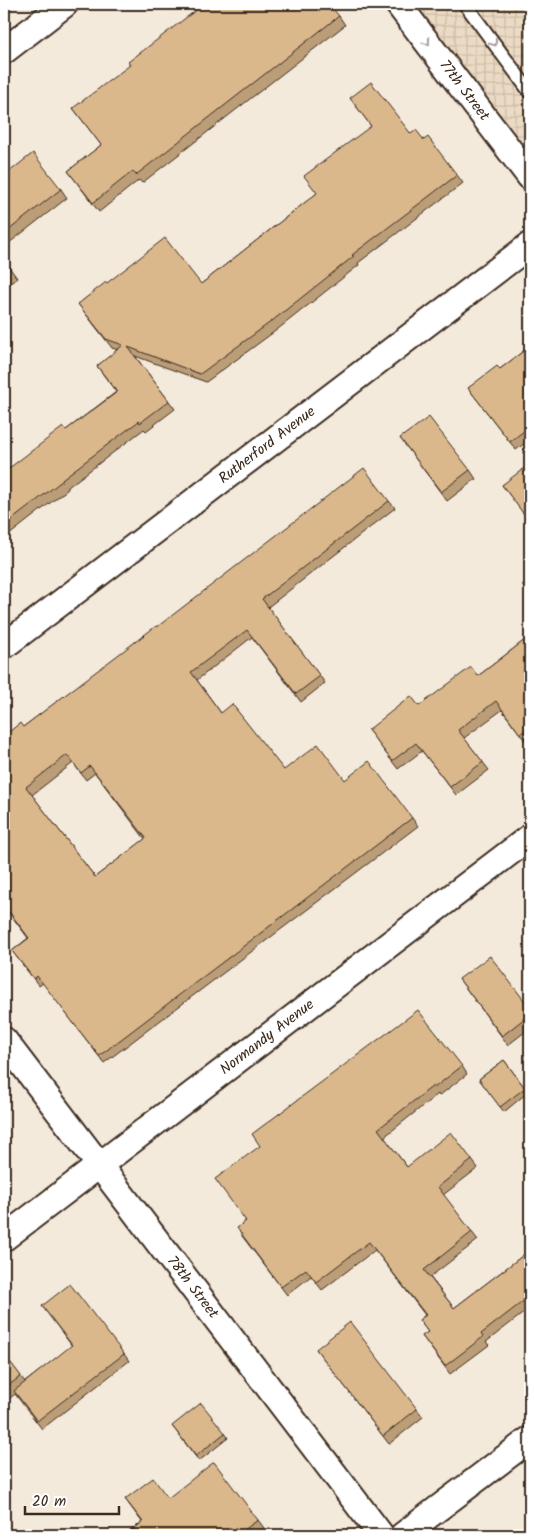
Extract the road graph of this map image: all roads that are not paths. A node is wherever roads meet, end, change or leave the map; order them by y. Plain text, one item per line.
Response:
1 (65, 4) edge
2 (398, 4) edge
3 (465, 4) edge
4 (4, 51) edge
5 (530, 92) edge
6 (530, 177) edge
7 (530, 245) edge
8 (4, 646) edge
9 (530, 837) edge
10 (4, 1040) edge
11 (99, 1165) junction
12 (4, 1238) edge
13 (530, 1439) edge
14 (381, 1535) edge
15 (403, 1535) edge

1 - 4 street
2 -> 6 street, 77th Street
3 -> 5 lane
7 - 8 street, Rutherford Avenue
9 - 11 street, Normandy Avenue
10 - 11 street, 78th Street
11 - 12 street, Normandy Avenue
11 - 14 street, 78th Street
13 - 15 street

